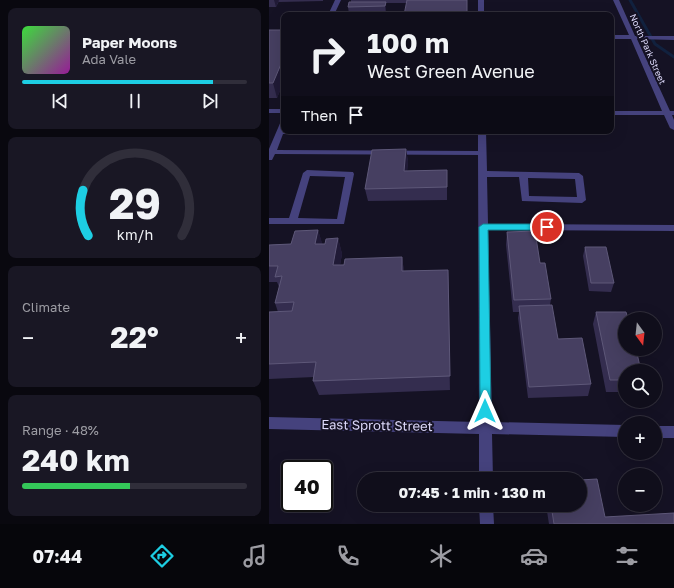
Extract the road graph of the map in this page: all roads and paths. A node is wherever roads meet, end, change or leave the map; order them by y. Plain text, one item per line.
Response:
1 (338, 0) edge
2 (481, 0) edge
3 (616, 0) edge
4 (332, 12) edge
5 (481, 12) edge
6 (614, 37) edge
7 (637, 38) junction
8 (674, 38) edge
9 (269, 111) edge
10 (281, 111) edge
11 (614, 113) edge
12 (671, 113) edge
13 (674, 128) edge
14 (280, 132) edge
15 (482, 134) edge
16 (483, 153) junction
17 (270, 155) edge
18 (483, 174) junction
19 (523, 175) junction
20 (269, 221) edge
21 (292, 222) junction
22 (483, 227) junction
23 (674, 228) edge
24 (269, 423) edge
25 (486, 426) junction
26 (618, 431) edge
27 (662, 432) edge
28 (674, 432) edge
29 (486, 472) edge
30 (487, 512) edge
31 (487, 524) edge

1 - 4 street
2 - 5 street
3 - 7 street, North Park Street
6 - 7 street
7 - 8 street
7 - 12 street, North Park Street
9 - 10 street
11 - 12 street
12 - 13 street, North Park Street
14 - 17 street
15 - 16 street
16 - 17 street
16 - 18 street
18 - 19 street
18 - 22 street
19 - 19 street
20 - 21 street
21 - 21 street
22 - 23 street
22 - 25 street
24 - 25 street, East Sprott Street
25 - 26 street, East Sprott Street
25 - 29 street
27 - 28 street
30 - 31 street

